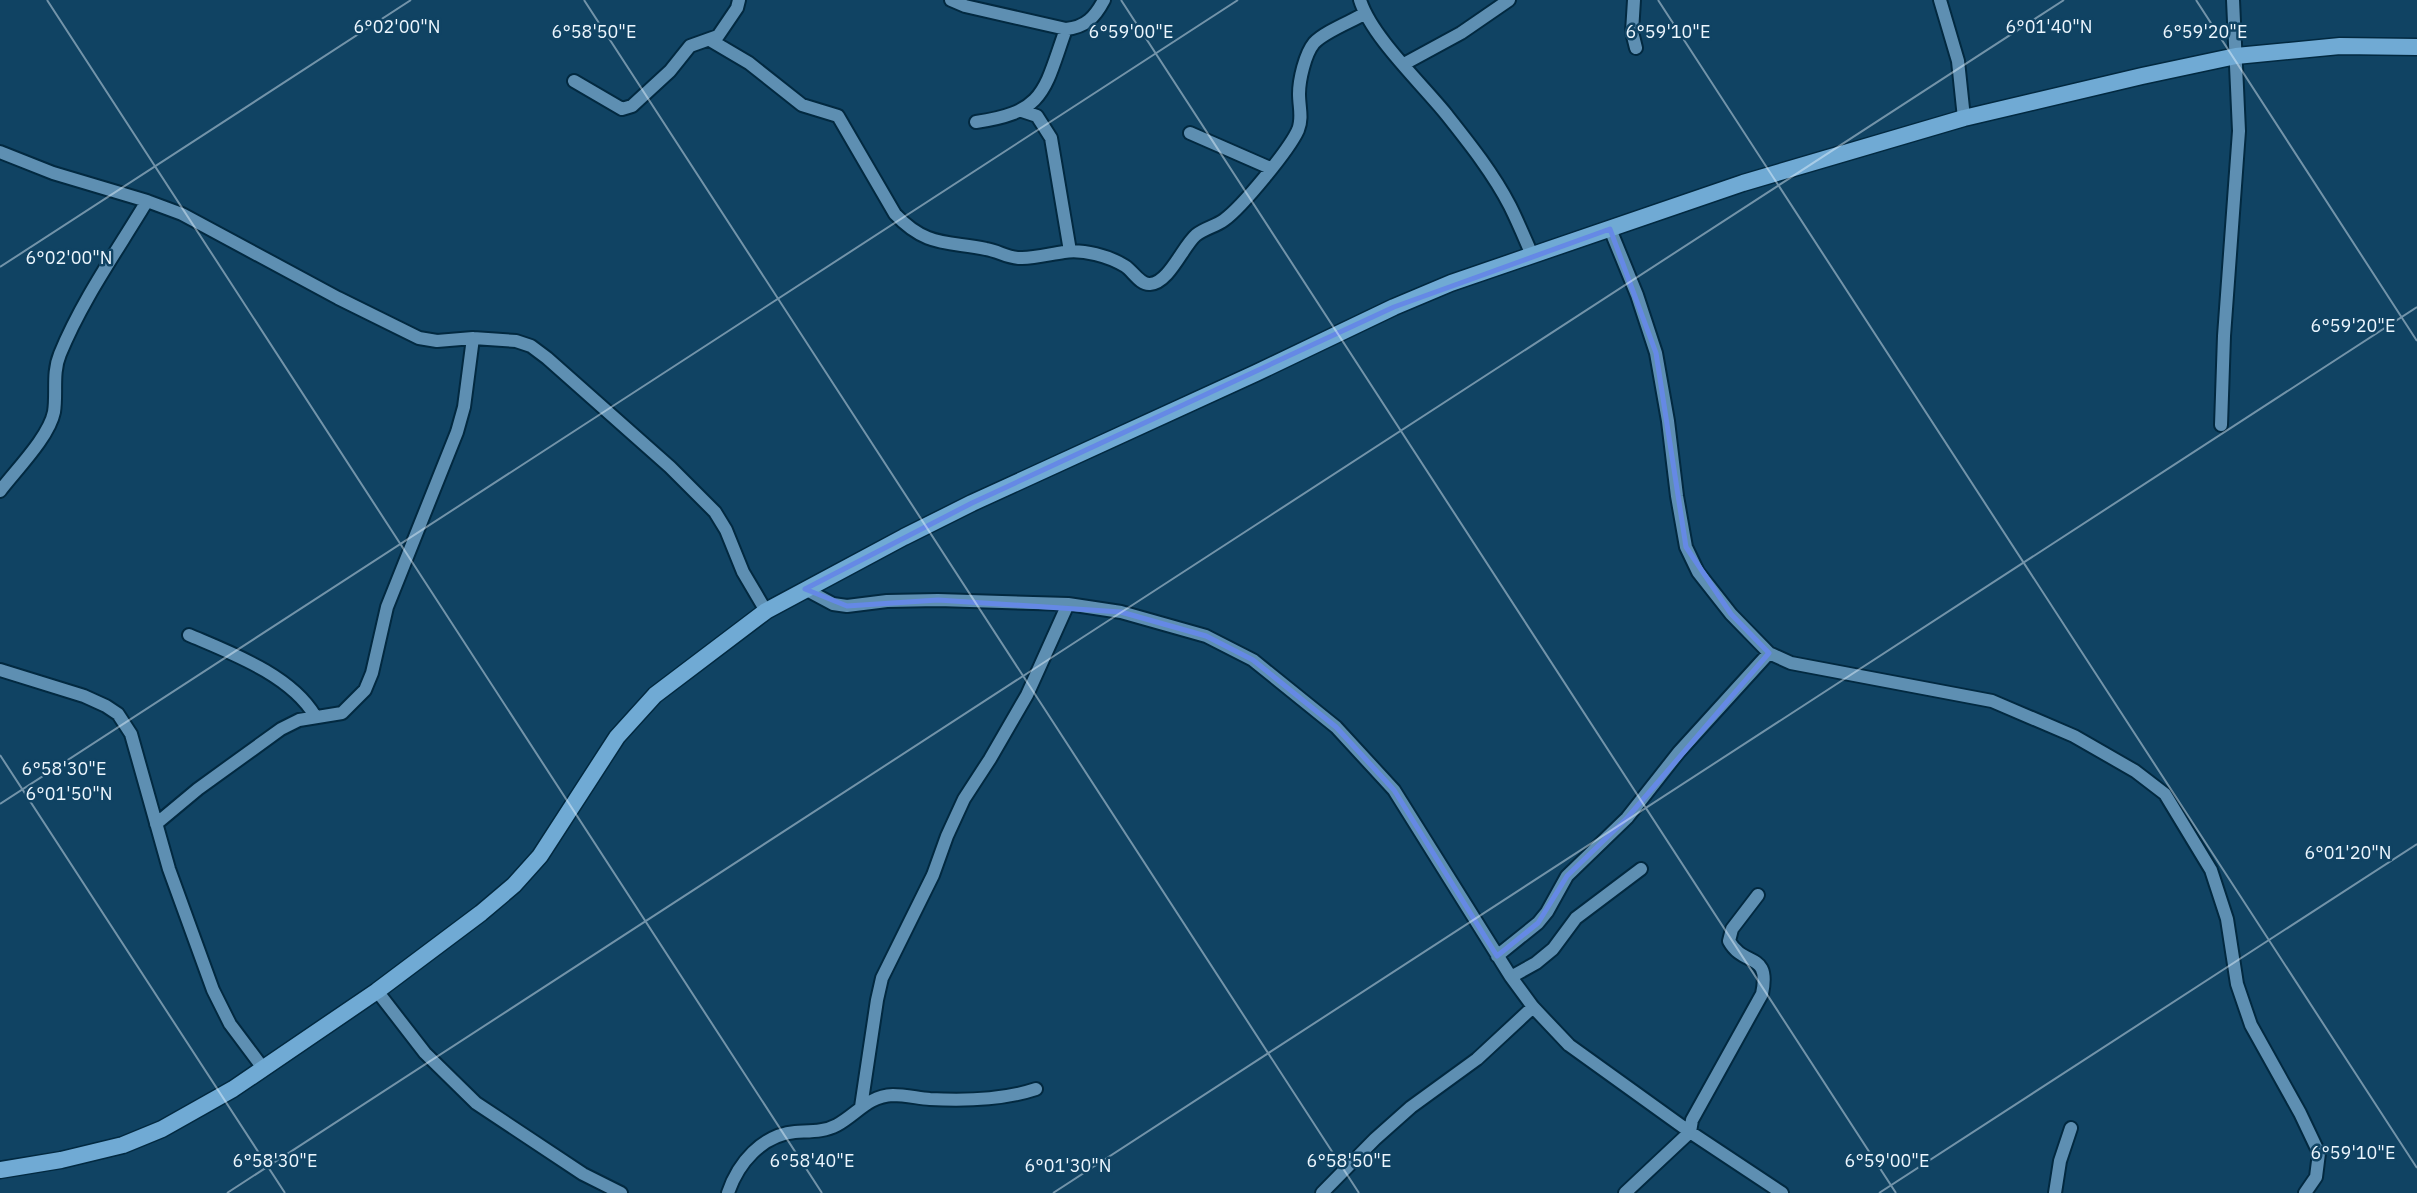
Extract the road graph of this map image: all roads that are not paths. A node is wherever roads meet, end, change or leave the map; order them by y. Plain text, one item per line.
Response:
1 (739, 0) edge
2 (951, 0) edge
3 (1104, 0) edge
4 (1360, 0) edge
5 (1509, 0) edge
6 (1634, 0) edge
7 (1940, 0) edge
8 (2233, 0) edge
9 (1364, 14) junction
10 (1066, 29) junction
11 (710, 40) junction
12 (2417, 47) edge
13 (1636, 48) dead end
14 (2236, 56) junction
15 (1404, 64) junction
16 (574, 81) dead end
17 (1022, 111) junction
18 (1964, 118) junction
19 (975, 122) dead end
20 (1191, 133) dead end
21 (0, 152) edge
22 (1270, 168) junction
23 (147, 201) junction
24 (1610, 229) junction
25 (1070, 251) junction
26 (1532, 255) junction
27 (473, 338) junction
28 (2221, 425) dead end
29 (0, 491) edge
30 (805, 589) junction
31 (1068, 604) junction
32 (766, 611) junction
33 (189, 635) dead end
34 (1769, 653) junction
35 (0, 670) edge
36 (315, 716) junction
37 (156, 824) junction
38 (1642, 869) dead end
39 (1758, 895) dead end
40 (1497, 956) junction
41 (1511, 978) junction
42 (377, 991) junction
43 (1534, 1007) junction
44 (263, 1068) junction
45 (1036, 1089) dead end
46 (861, 1107) junction
47 (2071, 1128) dead end
48 (1690, 1132) junction
49 (0, 1170) edge
50 (594, 1188) edge
51 (621, 1193) edge
52 (728, 1193) edge
53 (1322, 1193) edge
54 (1625, 1193) edge
55 (1782, 1193) edge
56 (2055, 1193) edge
57 (2305, 1193) edge

1 - 11 street
2 - 10 street
3 - 10 street
4 - 9 street
5 - 15 street
6 - 13 street
7 - 18 street
8 - 14 street
9 - 15 street
9 - 22 street
10 - 17 street
11 - 16 street
11 - 25 street
12 - 14 main road
14 - 18 main road
14 - 28 street
15 - 26 street
17 - 19 street
17 - 25 street
18 - 24 main road
20 - 22 street
21 - 23 street
22 - 25 street
23 - 27 street
23 - 29 street
24 - 26 main road
24 - 34 street
26 - 30 main road
27 - 32 street
27 - 36 street
30 - 31 street
30 - 32 main road
31 - 40 street
31 - 46 street
32 - 42 main road
33 - 36 street
34 - 40 street
34 - 57 street
35 - 37 street
36 - 37 street
37 - 44 street
38 - 41 street
39 - 48 street
40 - 41 street
41 - 43 street
42 - 44 main road
42 - 50 street
43 - 48 street
43 - 53 street
44 - 49 main road
45 - 46 street
46 - 52 street
47 - 56 street
48 - 54 street
48 - 55 street
50 - 51 street

